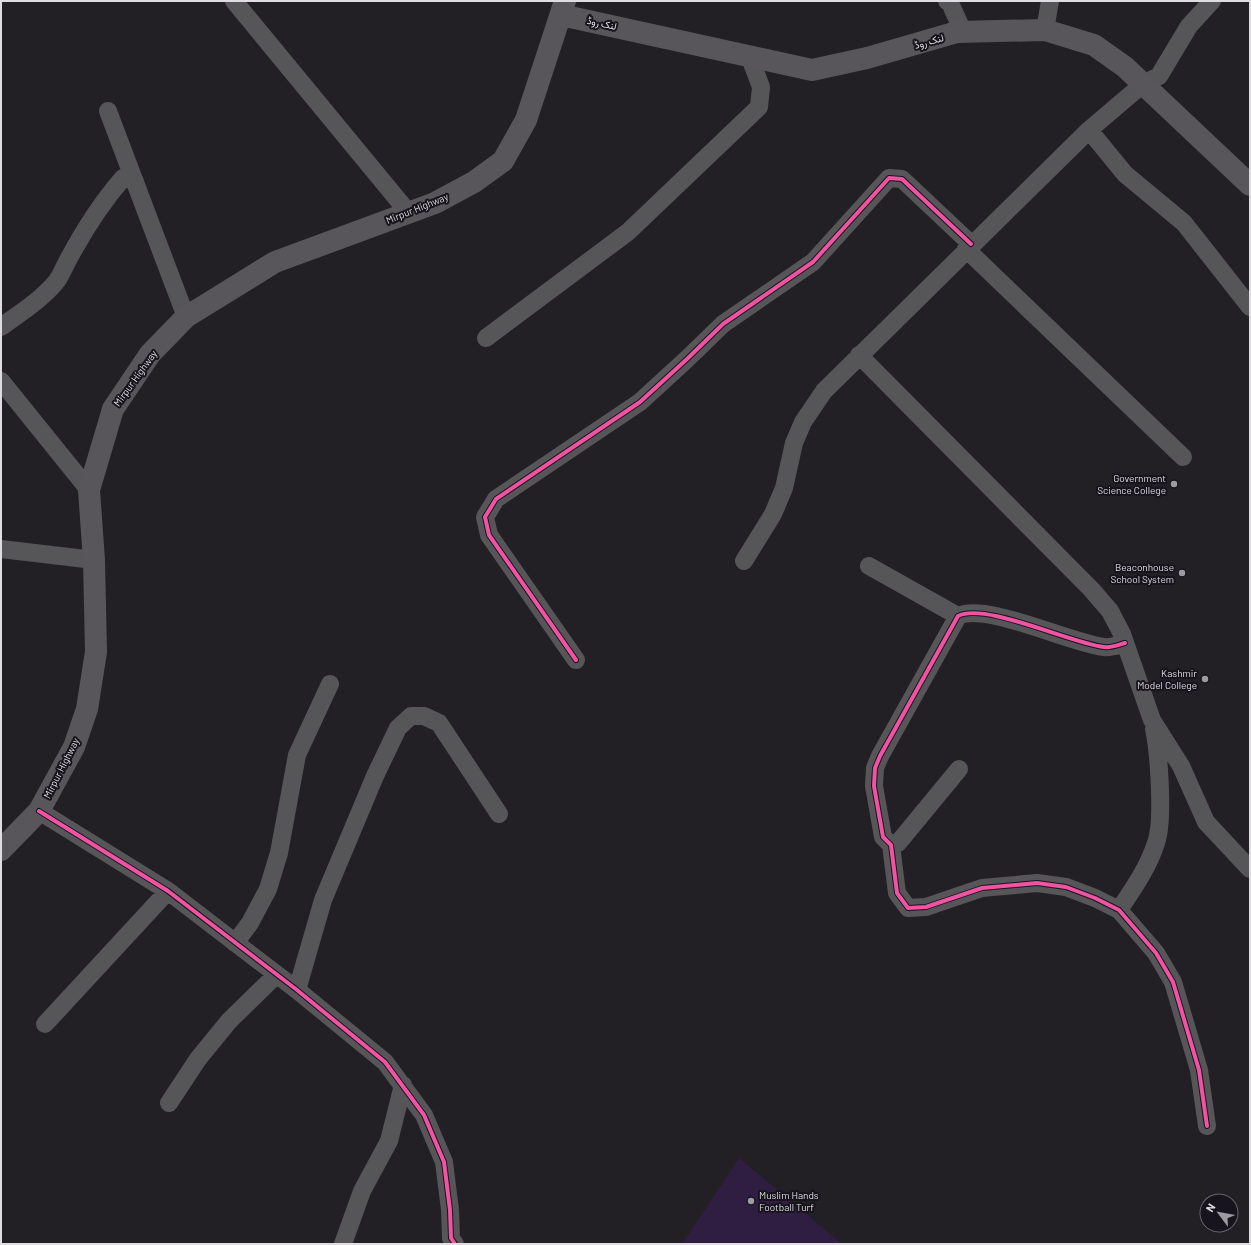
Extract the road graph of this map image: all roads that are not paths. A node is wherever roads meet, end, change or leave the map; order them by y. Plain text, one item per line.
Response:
1 (234, 1) edge
2 (947, 1) edge
3 (1050, 1) edge
4 (1212, 1) edge
5 (563, 8) edge
6 (1045, 30) junction
7 (957, 32) junction
8 (749, 56) junction
9 (1143, 84) junction
10 (108, 111) dead end
11 (1089, 130) junction
12 (135, 181) junction
13 (1249, 183) edge
14 (408, 212) junction
15 (969, 246) junction
16 (1250, 307) edge
17 (186, 317) junction
18 (1, 326) edge
19 (486, 338) dead end
20 (859, 355) junction
21 (1, 381) edge
22 (1183, 457) dead end
23 (89, 490) junction
24 (1, 549) edge
25 (94, 560) junction
26 (744, 561) dead end
27 (869, 566) dead end
28 (958, 616) junction
29 (1125, 643) junction
30 (576, 660) dead end
31 (330, 684) dead end
32 (1152, 720) junction
33 (959, 769) dead end
34 (39, 811) junction
35 (499, 814) dead end
36 (890, 845) junction
37 (1, 850) edge
38 (1250, 869) edge
39 (168, 891) junction
40 (1119, 910) junction
41 (235, 943) junction
42 (276, 975) junction
43 (297, 990) junction
44 (45, 1024) dead end
45 (403, 1085) junction
46 (169, 1103) dead end
47 (1207, 1126) dead end
48 (343, 1244) edge
49 (455, 1244) edge

1 - 14 street
2 - 7 street
3 - 6 street
4 - 9 street
5 - 8 main road, لنک روڈ
5 - 14 main road, Mirpur Highway
6 - 7 main road, لنک روڈ
6 - 9 main road, لنک روڈ
7 - 8 main road, لنک روڈ
8 - 19 street
9 - 11 street
9 - 13 main road, لنک روڈ
10 - 12 street
11 - 15 street
11 - 16 street
12 - 17 street
12 - 18 street
14 - 17 main road, Mirpur Highway
15 - 20 street
15 - 22 street
15 - 30 street
17 - 23 main road, Mirpur Highway
20 - 26 street
20 - 29 street
21 - 23 street
23 - 25 main road, Mirpur Highway
24 - 25 street
25 - 34 main road, Mirpur Highway
27 - 28 street
28 - 29 street
28 - 36 street
29 - 32 street
31 - 41 street
32 - 38 street
32 - 40 street
33 - 36 street
34 - 37 main road, Mirpur Highway
34 - 39 street
35 - 43 street
36 - 40 street
39 - 41 street
39 - 44 street
40 - 47 street
41 - 42 street
42 - 43 street
42 - 46 street
43 - 45 street
45 - 48 street
45 - 49 street

